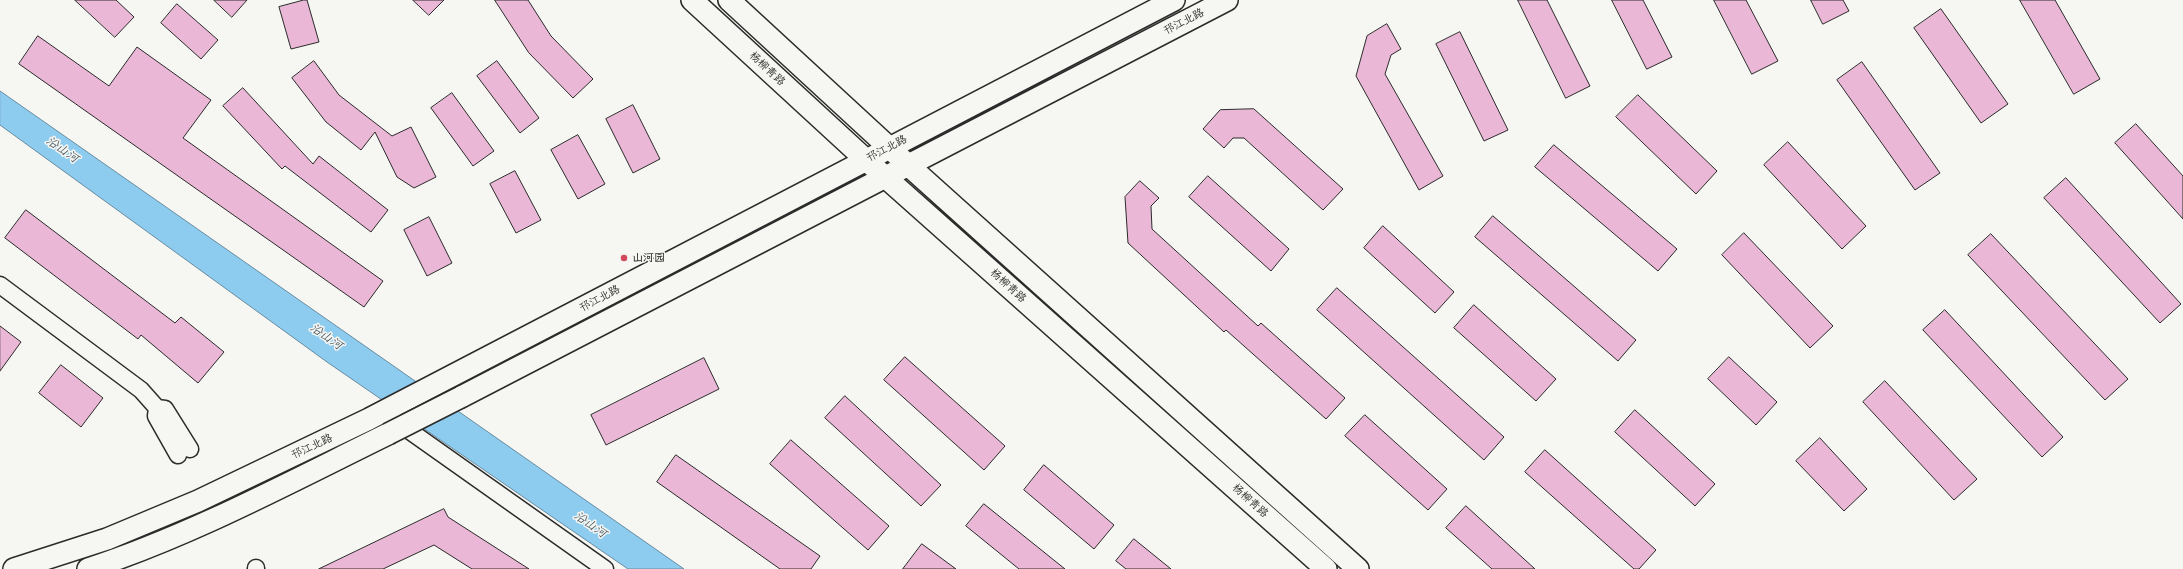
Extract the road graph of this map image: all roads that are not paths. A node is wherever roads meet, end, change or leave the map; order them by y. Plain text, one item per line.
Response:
1 (692, 0) edge
2 (729, 0) edge
3 (1174, 0) edge
4 (1227, 0) edge
5 (890, 147) junction
6 (866, 160) junction
7 (908, 165) junction
8 (885, 176) junction
9 (0, 285) edge
10 (376, 416) junction
11 (184, 452) dead end
12 (14, 569) edge
13 (88, 569) edge
14 (605, 569) edge
15 (1326, 569) edge
16 (1358, 569) edge

1 - 6 main road, 杨柳青路
2 - 5 main road, 杨柳青路
3 - 5 main road, 邗江北路
4 - 7 main road, 邗江北路
5 - 6 main road, 邗江北路
5 - 7 main road, 杨柳青路
6 - 8 main road, 杨柳青路
6 - 10 main road, 邗江北路
7 - 8 main road, 邗江北路
7 - 16 main road, 杨柳青路
8 - 13 main road, 邗江北路, bridge
8 - 15 main road, 杨柳青路
9 - 11 street
10 - 12 main road, 邗江北路
10 - 14 street

